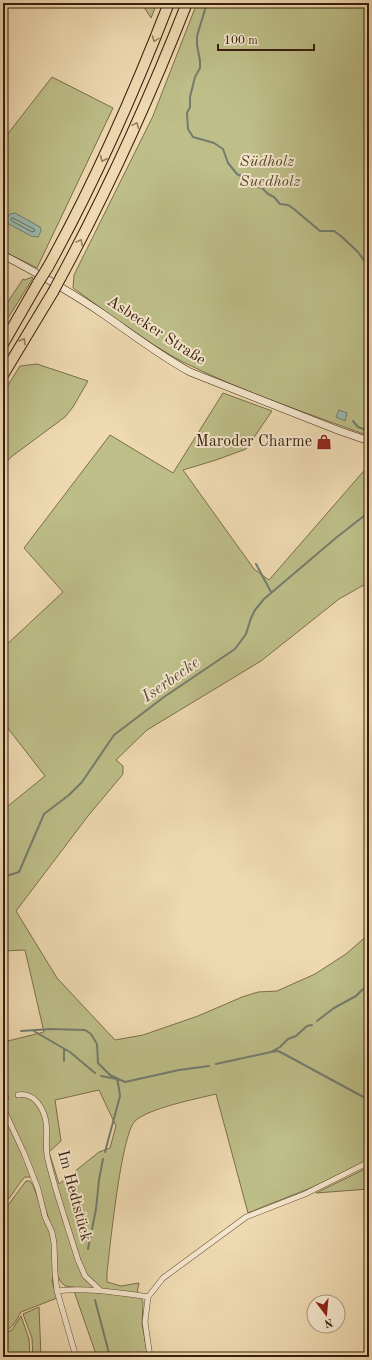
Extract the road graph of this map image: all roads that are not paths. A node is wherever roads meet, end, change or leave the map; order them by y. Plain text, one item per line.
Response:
1 (169, 3) edge
2 (187, 3) edge
3 (3, 255) edge
4 (3, 344) edge
5 (3, 375) edge
6 (369, 441) edge
7 (18, 1094) tunnel mouth
8 (3, 1108) edge
9 (369, 1162) edge
10 (100, 1290) junction
11 (57, 1291) junction
12 (148, 1297) junction
13 (76, 1357) edge
14 (150, 1357) edge

1 -> 4 highway, bridge
5 -> 2 highway, bridge
3 - 6 main road, Asbecker Straße
7 - 10 street, Im Hedtstück
8 - 11 street, Im Hedtstück
9 - 12 street
10 - 11 street
10 - 12 street
11 - 13 street, Im Hedtstück
12 - 14 street

